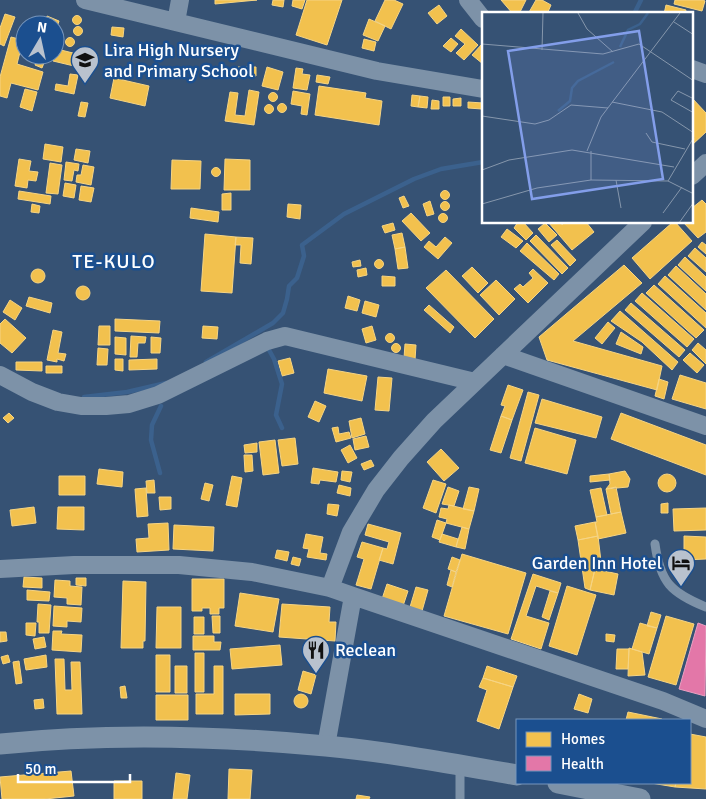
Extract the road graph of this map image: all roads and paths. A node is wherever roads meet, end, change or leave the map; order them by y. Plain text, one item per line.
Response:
1 (85, 0) edge
2 (180, 0) edge
3 (468, 0) edge
4 (482, 17) edge
5 (176, 22) junction
6 (694, 70) edge
7 (706, 74) edge
8 (482, 89) edge
9 (706, 162) edge
10 (694, 174) edge
11 (641, 224) edge
12 (503, 355) junction
13 (0, 376) edge
14 (475, 382) junction
15 (706, 426) edge
16 (655, 544) dead end
17 (0, 569) edge
18 (330, 588) junction
19 (353, 596) junction
20 (706, 607) edge
21 (706, 719) edge
22 (0, 744) edge
23 (326, 746) junction
24 (460, 765) junction
25 (516, 775) edge
26 (563, 784) edge
27 (460, 799) edge
28 (640, 799) edge

1 - 5 street
2 - 5 street
3 - 4 street
5 - 8 street
6 - 7 street
9 - 10 street
11 - 12 street
12 - 14 street
12 - 15 street
13 - 14 street
14 - 18 street
16 - 20 lane
17 - 18 street
18 - 19 street
19 - 21 street
19 - 23 street
22 - 23 street
23 - 24 street
24 - 25 street
24 - 27 lane
26 - 28 street

